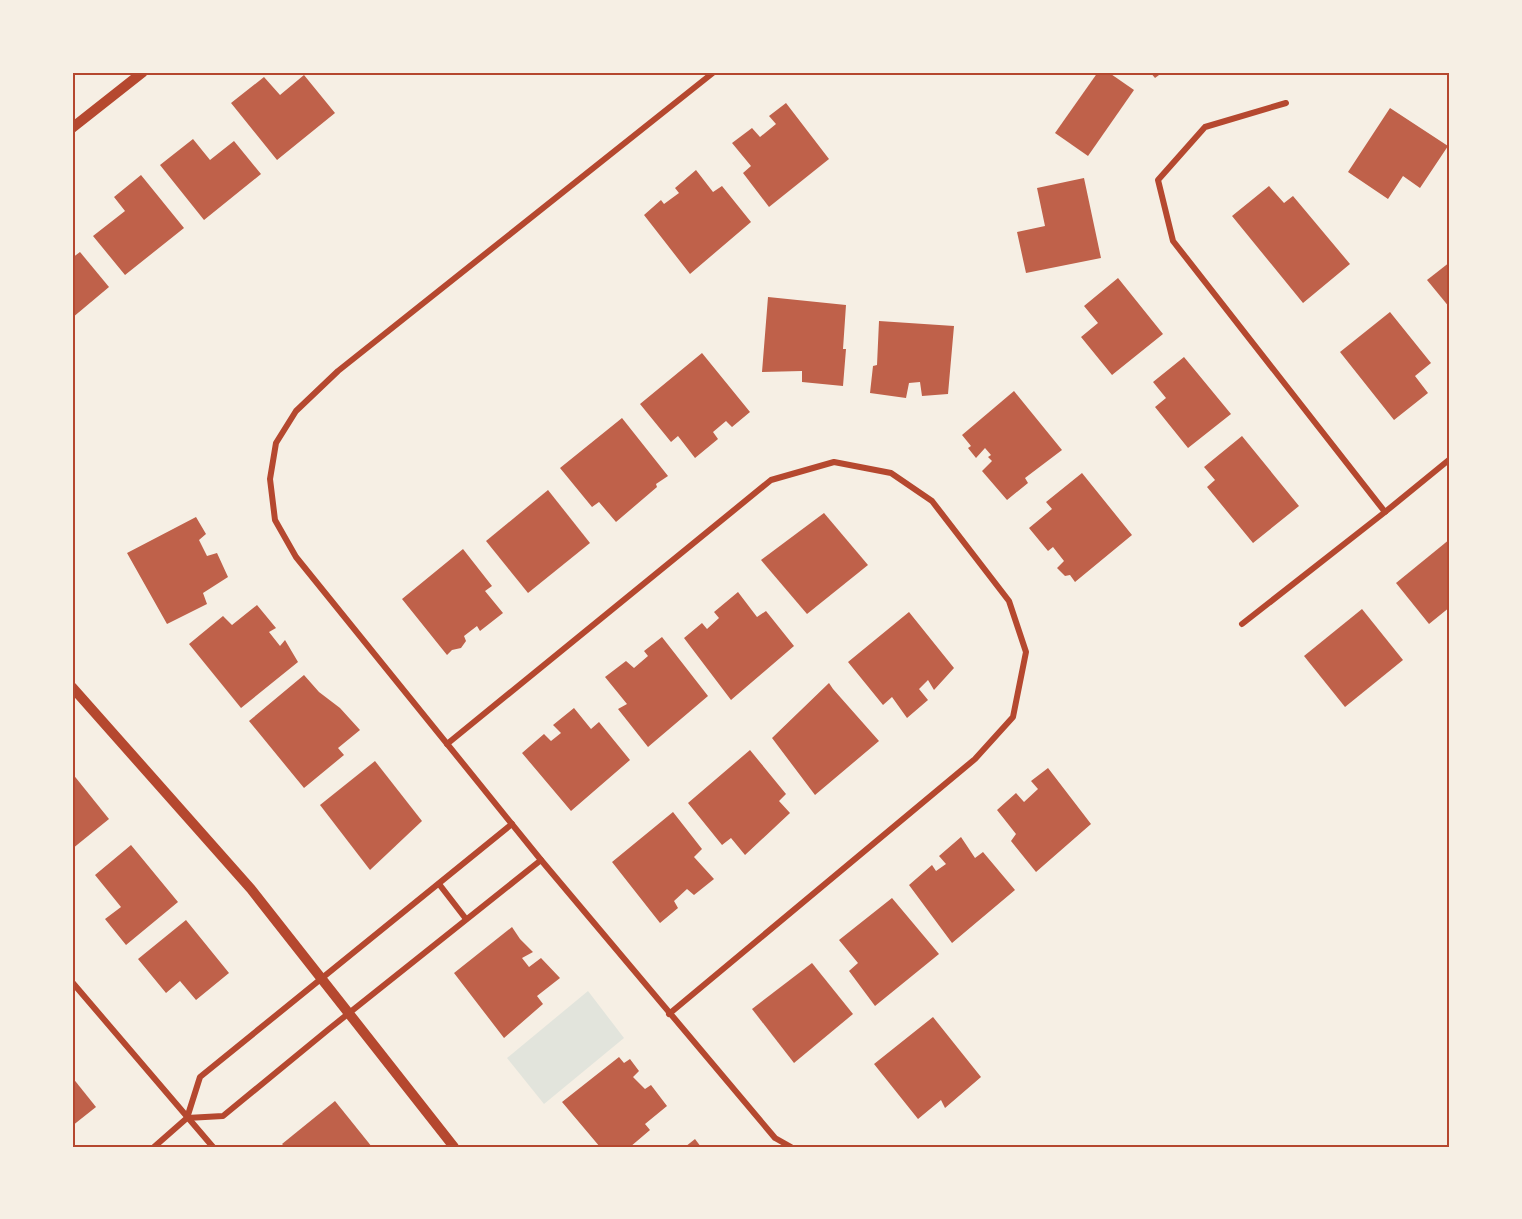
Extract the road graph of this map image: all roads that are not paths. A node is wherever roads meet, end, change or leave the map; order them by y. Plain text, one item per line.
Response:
1 (142, 72) edge
2 (714, 72) edge
3 (1286, 103) dead end
4 (72, 128) edge
5 (1450, 459) edge
6 (1385, 512) junction
7 (1242, 624) dead end
8 (72, 687) edge
9 (447, 744) junction
10 (512, 824) junction
11 (541, 860) junction
12 (439, 884) junction
13 (466, 919) junction
14 (322, 979) junction
15 (72, 982) edge
16 (350, 1013) junction
17 (669, 1014) junction
18 (187, 1118) junction
19 (154, 1147) edge
20 (213, 1147) edge
21 (454, 1147) edge
22 (791, 1147) edge

1 - 4 street
2 - 9 street
3 - 6 street
5 - 6 street
6 - 7 street
8 - 14 street
9 - 10 street
9 - 17 street
10 - 11 street
10 - 12 street
11 - 13 street
11 - 17 street
12 - 13 street
12 - 14 street
13 - 16 street
14 - 16 street
14 - 18 street
15 - 18 street
16 - 18 street
16 - 21 street
17 - 22 street
18 - 19 street
18 - 20 street

